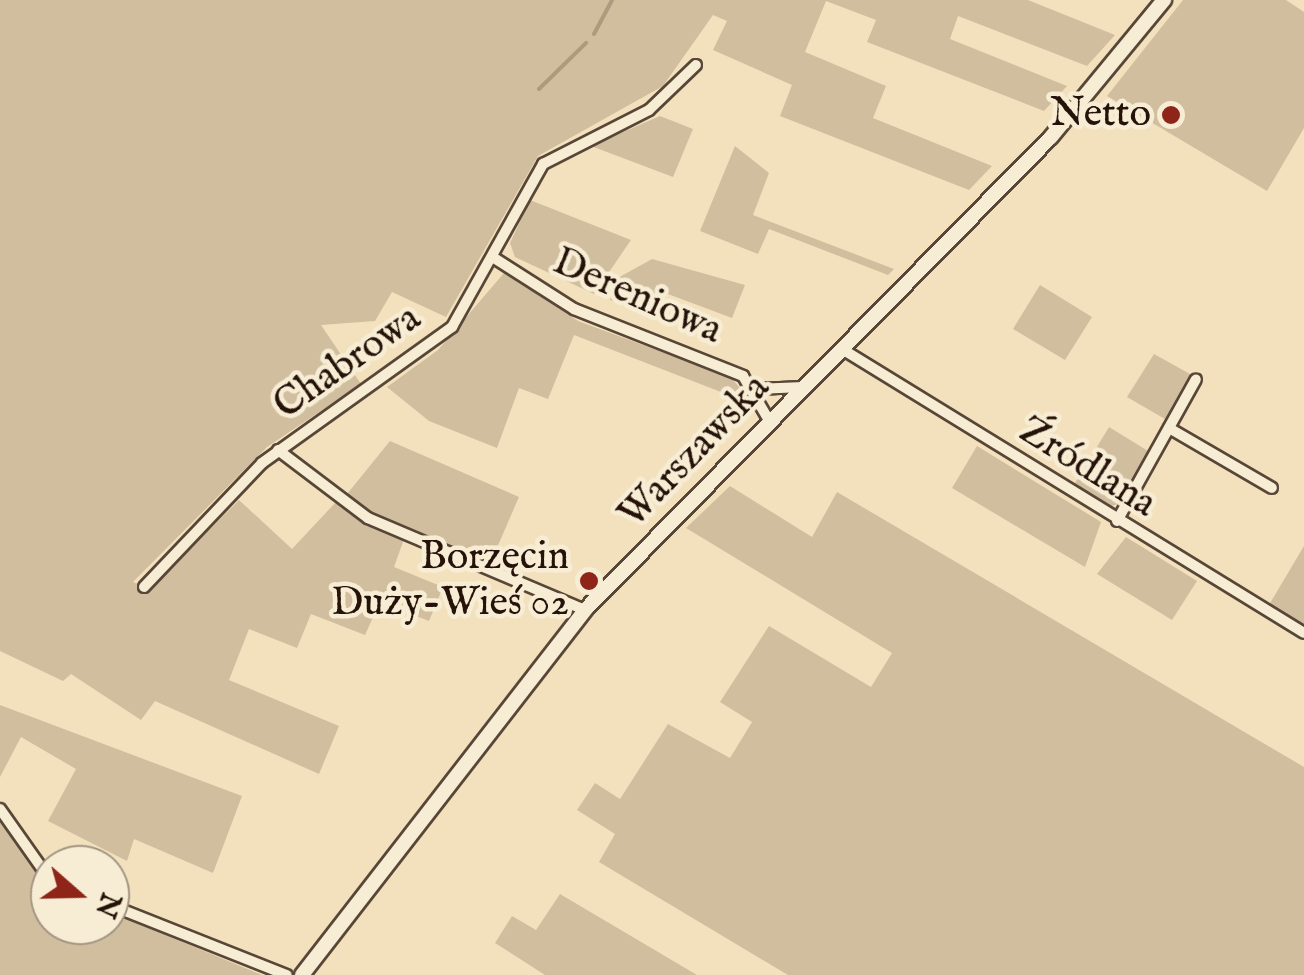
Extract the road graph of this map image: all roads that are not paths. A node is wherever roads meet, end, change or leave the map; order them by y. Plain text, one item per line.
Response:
1 (1164, 0) edge
2 (696, 65) dead end
3 (494, 258) junction
4 (842, 349) junction
5 (1196, 379) dead end
6 (804, 387) junction
7 (755, 389) junction
8 (770, 422) junction
9 (1169, 428) junction
10 (278, 450) junction
11 (1272, 488) dead end
12 (1117, 522) junction
13 (144, 587) dead end
14 (585, 610) junction
15 (1304, 633) edge
16 (0, 810) edge
17 (30, 852) edge
18 (130, 913) edge
19 (287, 975) edge
20 (302, 975) edge

1 - 4 main road, Warszawska
2 - 3 street, Chabrowa
3 - 7 street, Dereniowa
3 - 10 street, Chabrowa
4 - 6 main road, Warszawska
4 - 12 street, Źródlana
5 - 9 street
6 - 7 street, Dereniowa
6 - 8 main road, Warszawska
7 - 8 street, Dereniowa
8 - 14 main road, Warszawska
9 - 11 street
9 - 12 street
10 - 13 street, Chabrowa
10 - 14 street
12 - 15 street, Źródlana
14 - 20 main road, Warszawska
16 - 17 street
18 - 19 street

